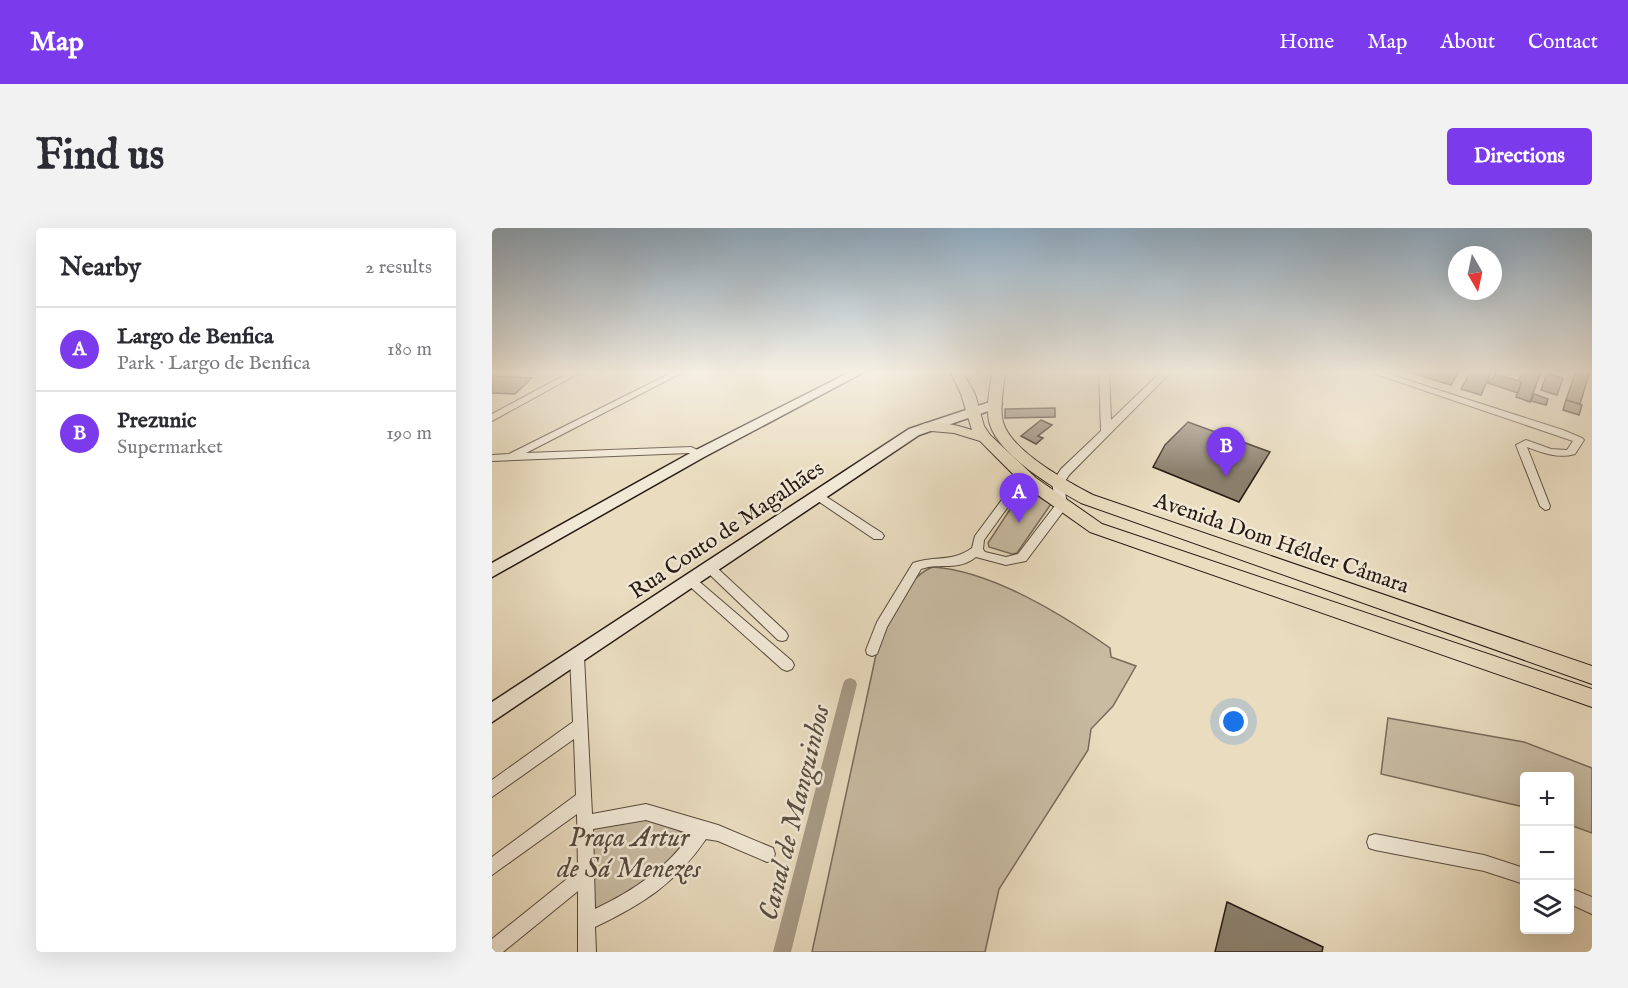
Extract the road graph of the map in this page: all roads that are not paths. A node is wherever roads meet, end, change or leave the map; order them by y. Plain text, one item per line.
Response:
1 (996, 404) edge
2 (516, 405) edge
3 (614, 405) edge
4 (794, 405) edge
5 (971, 405) edge
6 (994, 405) edge
7 (1105, 405) edge
8 (1133, 405) edge
9 (1476, 405) edge
10 (974, 412) junction
11 (492, 418) edge
12 (925, 428) junction
13 (1106, 431) junction
14 (984, 438) junction
15 (699, 454) junction
16 (492, 458) edge
17 (509, 458) junction
18 (1025, 476) junction
19 (1058, 483) junction
20 (819, 496) junction
21 (1061, 506) junction
22 (1545, 506) dead end
23 (878, 536) dead end
24 (977, 550) junction
25 (711, 569) junction
26 (492, 571) edge
27 (692, 581) junction
28 (782, 636) dead end
29 (872, 650) dead end
30 (577, 657) junction
31 (787, 665) dead end
32 (1592, 675) edge
33 (1592, 698) edge
34 (492, 713) edge
35 (581, 725) junction
36 (492, 789) edge
37 (584, 799) junction
38 (585, 824) junction
39 (703, 830) junction
40 (1375, 842) dead end
41 (767, 854) dead end
42 (492, 867) edge
43 (585, 874) junction
44 (1520, 875) edge
45 (1574, 898) edge
46 (1592, 906) edge
47 (587, 922) junction
48 (492, 950) edge
49 (587, 952) edge

1 - 19 main road, Avenida Dom Hélder Câmara
2 - 11 street
3 - 17 street
4 - 15 main road
5 - 10 main road
6 - 10 main road, Rua Couto de Magalhães
7 - 13 street
8 - 13 street
9 - 22 street
10 - 12 main road, Rua Couto de Magalhães
10 - 14 main road
12 - 14 main road
12 - 20 main road, Rua Couto de Magalhães
13 - 19 street
14 - 18 main road, Avenida Dom Hélder Câmara
15 - 17 street
15 - 26 main road
16 - 17 street
18 - 21 main road, Avenida Dom Hélder Câmara
18 - 24 street
19 - 21 street
19 - 32 main road, Avenida Dom Hélder Câmara
20 - 23 street
20 - 25 main road, Rua Couto de Magalhães
21 - 24 street
21 - 33 main road, Avenida Dom Hélder Câmara
24 - 29 street
25 - 27 main road, Rua Couto de Magalhães
25 - 28 street
27 - 30 main road, Rua Couto de Magalhães
27 - 31 street
30 - 34 main road, Rua Couto de Magalhães
30 - 35 street
35 - 36 street
35 - 37 street
37 - 38 street
37 - 42 street
38 - 39 street
38 - 43 street
39 - 41 street
39 - 47 street
40 - 44 street
43 - 47 street
43 - 48 street
45 - 46 street
47 - 49 street

